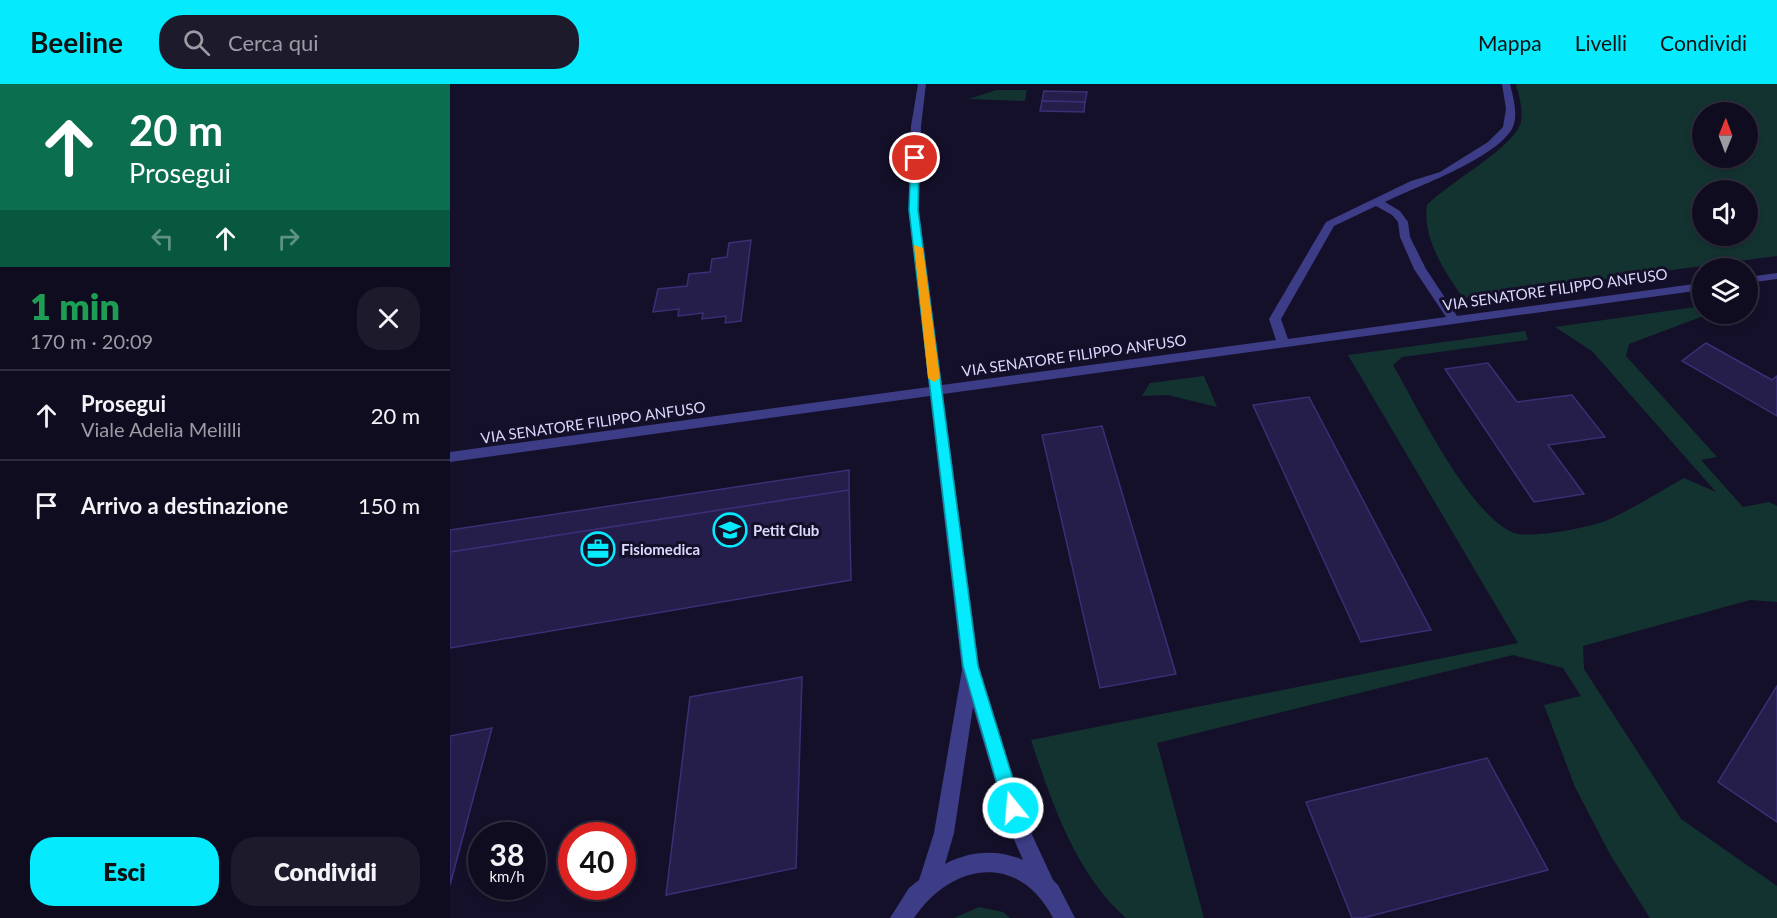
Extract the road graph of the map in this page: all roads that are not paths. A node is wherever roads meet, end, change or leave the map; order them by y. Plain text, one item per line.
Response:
1 (922, 84) edge
2 (1506, 84) edge
3 (1376, 201) junction
4 (1774, 279) edge
5 (1758, 280) edge
6 (1692, 287) edge
7 (1454, 319) junction
8 (1283, 343) junction
9 (935, 392) junction
10 (450, 458) edge
11 (970, 666) junction
12 (928, 884) junction
13 (1044, 884) junction
14 (1066, 913) edge
15 (901, 918) edge

1 - 9 street
2 - 3 street
3 - 7 street
3 - 8 street
4 - 5 street
6 - 7 street, VIA SENATORE FILIPPO ANFUSO
7 - 8 street, VIA SENATORE FILIPPO ANFUSO
8 - 9 street, VIA SENATORE FILIPPO ANFUSO
9 - 10 street, VIA SENATORE FILIPPO ANFUSO
9 - 11 street
11 - 12 street
11 - 13 street
12 - 13 street
12 - 15 street
13 - 14 street

